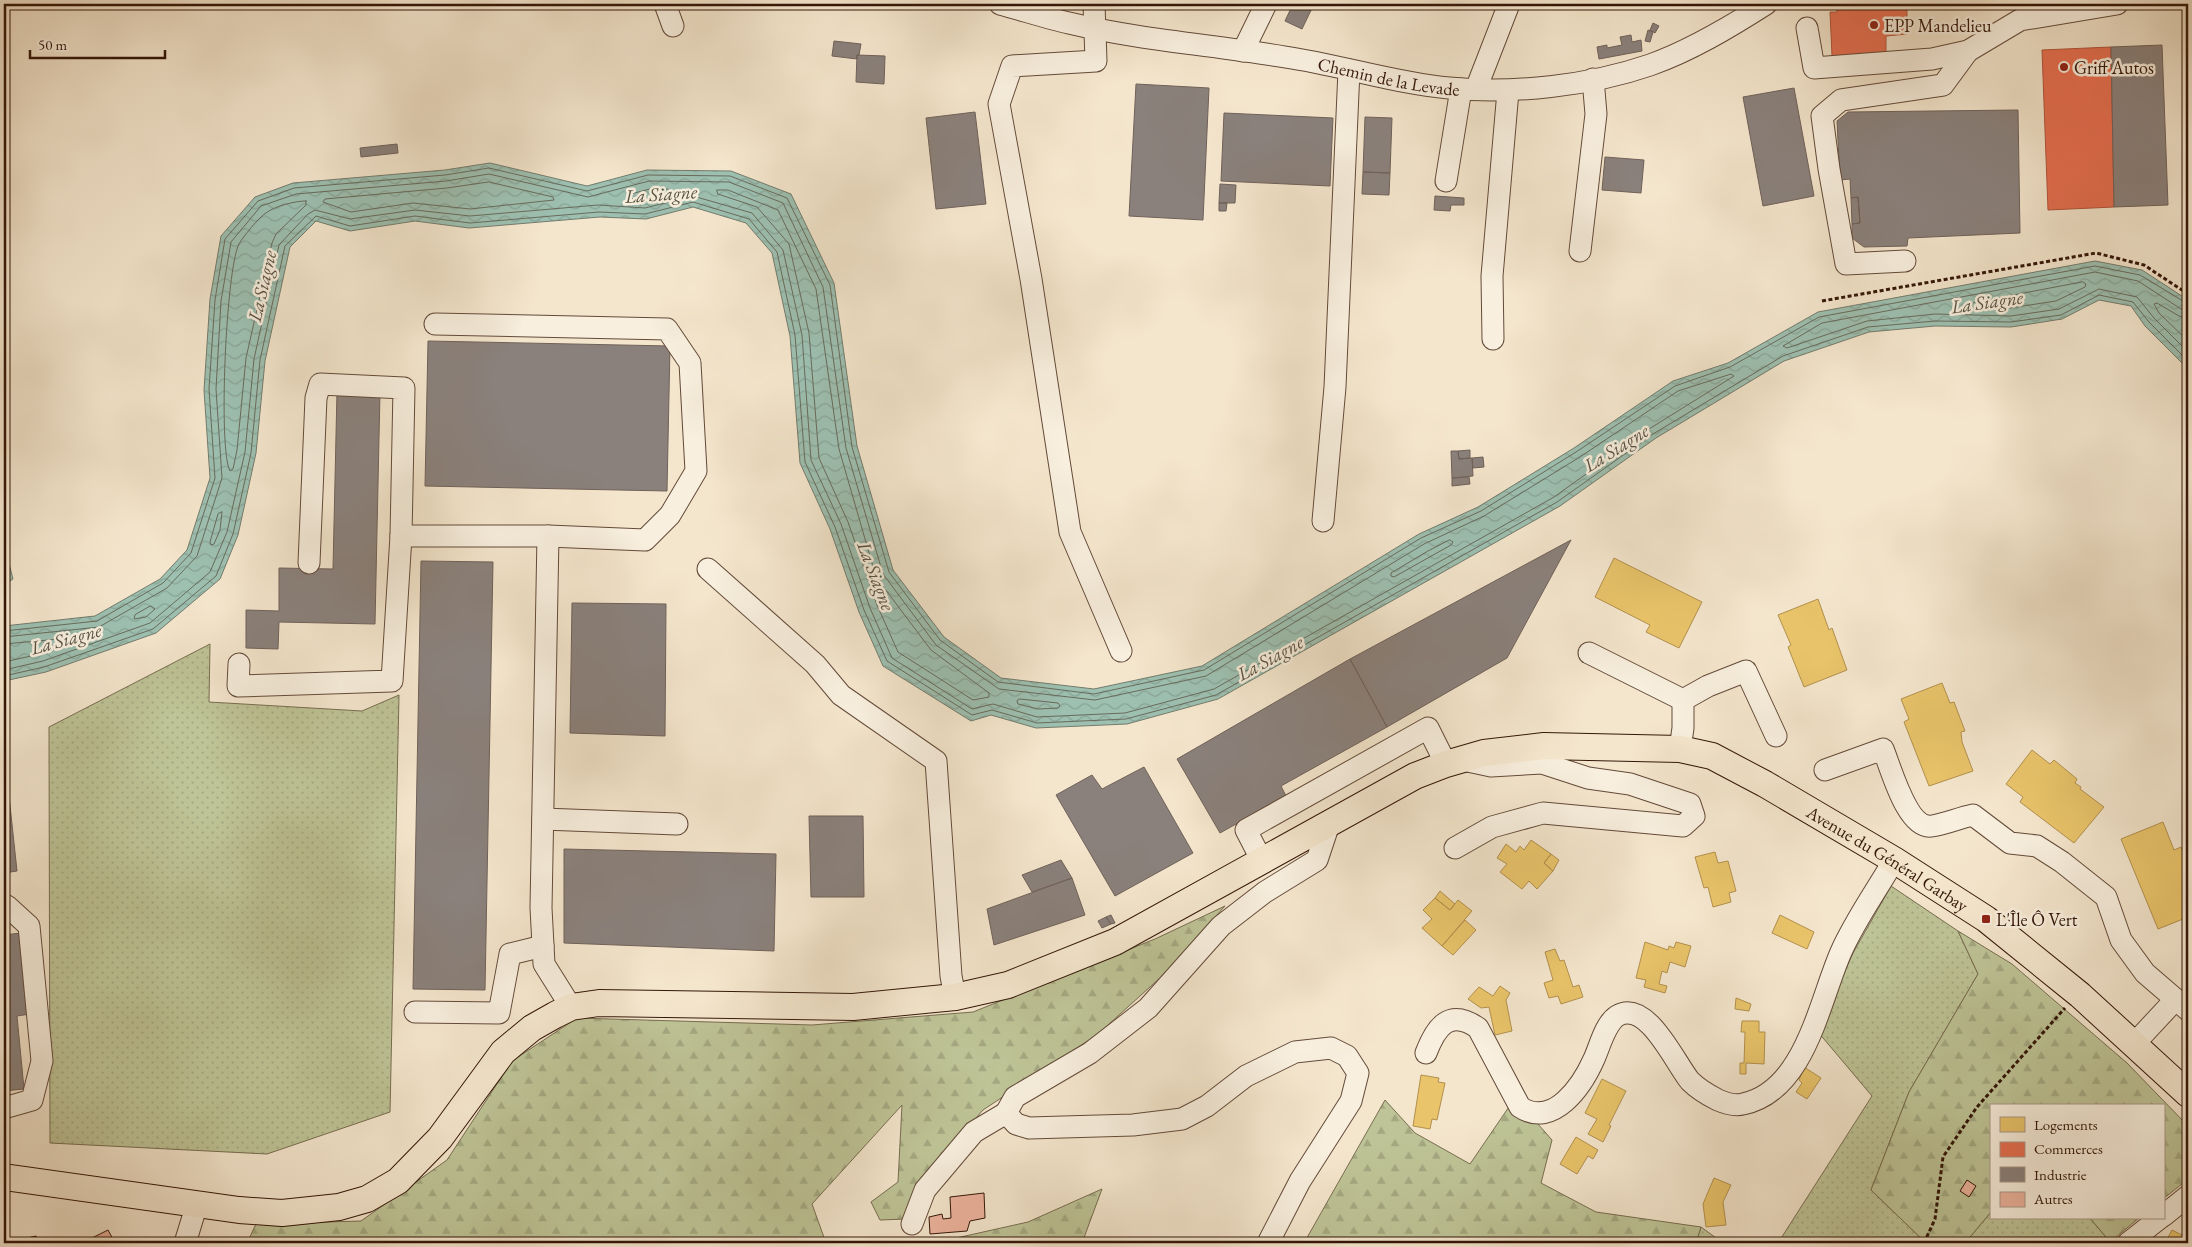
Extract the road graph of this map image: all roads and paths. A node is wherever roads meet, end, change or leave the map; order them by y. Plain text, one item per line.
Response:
1 (665, 4) edge
2 (1000, 4) edge
3 (1094, 4) edge
4 (1266, 4) edge
5 (1510, 4) edge
6 (1766, 4) edge
7 (2117, 4) edge
8 (2089, 6) edge
9 (673, 26) dead end
10 (1096, 28) junction
11 (1807, 28) dead end
12 (1244, 51) junction
13 (1968, 51) junction
14 (1349, 70) junction
15 (1593, 79) junction
16 (1469, 89) junction
17 (1508, 91) junction
18 (1446, 181) dead end
19 (1580, 252) dead end
20 (1905, 261) dead end
21 (2188, 294) edge
22 (1822, 302) dead end
23 (435, 324) dead end
24 (1493, 339) dead end
25 (1324, 522) dead end
26 (401, 536) junction
27 (548, 536) junction
28 (308, 563) dead end
29 (708, 569) dead end
30 (1121, 651) dead end
31 (1589, 653) dead end
32 (239, 664) dead end
33 (1683, 700) junction
34 (1776, 736) dead end
35 (1680, 749) junction
36 (1453, 762) junction
37 (1825, 770) dead end
38 (543, 819) junction
39 (677, 824) dead end
40 (1329, 824) junction
41 (1455, 848) dead end
42 (1261, 859) junction
43 (1894, 860) junction
44 (4, 906) edge
45 (543, 946) junction
46 (2080, 995) junction
47 (955, 997) junction
48 (2182, 1005) edge
49 (571, 1007) junction
50 (415, 1012) dead end
51 (2134, 1044) junction
52 (1426, 1053) dead end
53 (2188, 1094) edge
54 (4, 1108) edge
55 (1006, 1113) junction
56 (4, 1177) edge
57 (2188, 1196) edge
58 (197, 1204) junction
59 (2164, 1215) edge
60 (2157, 1220) edge
61 (912, 1224) dead end
62 (185, 1243) edge
63 (1268, 1243) edge
64 (1924, 1243) edge
65 (2128, 1243) edge

1 - 9 street
2 - 10 street, Chemin de la Levade
3 - 10 street
4 - 12 street
5 - 16 street
6 - 15 street, Chemin de la Levade
7 - 8 street
8 - 13 street
10 - 12 street, Chemin de la Levade
10 - 30 street
11 - 13 street
12 - 14 street, Chemin de la Levade
13 - 20 street
14 - 16 street, Chemin de la Levade
14 - 25 street
15 - 17 street, Chemin de la Levade
15 - 19 street
16 - 17 street, Chemin de la Levade
16 - 18 street
17 - 24 street
21 - 22 path
23 - 27 street
26 - 27 street
26 - 28 street
26 - 32 street
27 - 38 street
29 - 47 street
31 - 33 street
33 - 34 street
33 - 35 street
35 - 36 main road, Avenue du Général Garbay
35 - 43 main road, Avenue du Général Garbay
36 - 40 main road, Avenue du Général Garbay
36 - 41 street
36 - 42 street
37 - 48 street
38 - 39 street
38 - 45 street
40 - 42 main road, Avenue du Général Garbay
40 - 55 street
42 - 47 main road, Avenue du Général Garbay
43 - 46 main road, Avenue du Général Garbay
43 - 52 street
44 - 54 street
45 - 49 street
45 - 50 street
46 - 51 main road, Avenue du Général Garbay
46 - 64 path
47 - 49 main road, Avenue du Général Garbay
48 - 51 street
49 - 58 main road
51 - 53 main road, Avenue du Général Garbay
55 - 61 street
55 - 63 street
56 - 58 main road
57 - 59 street
58 - 62 street
60 - 65 street

